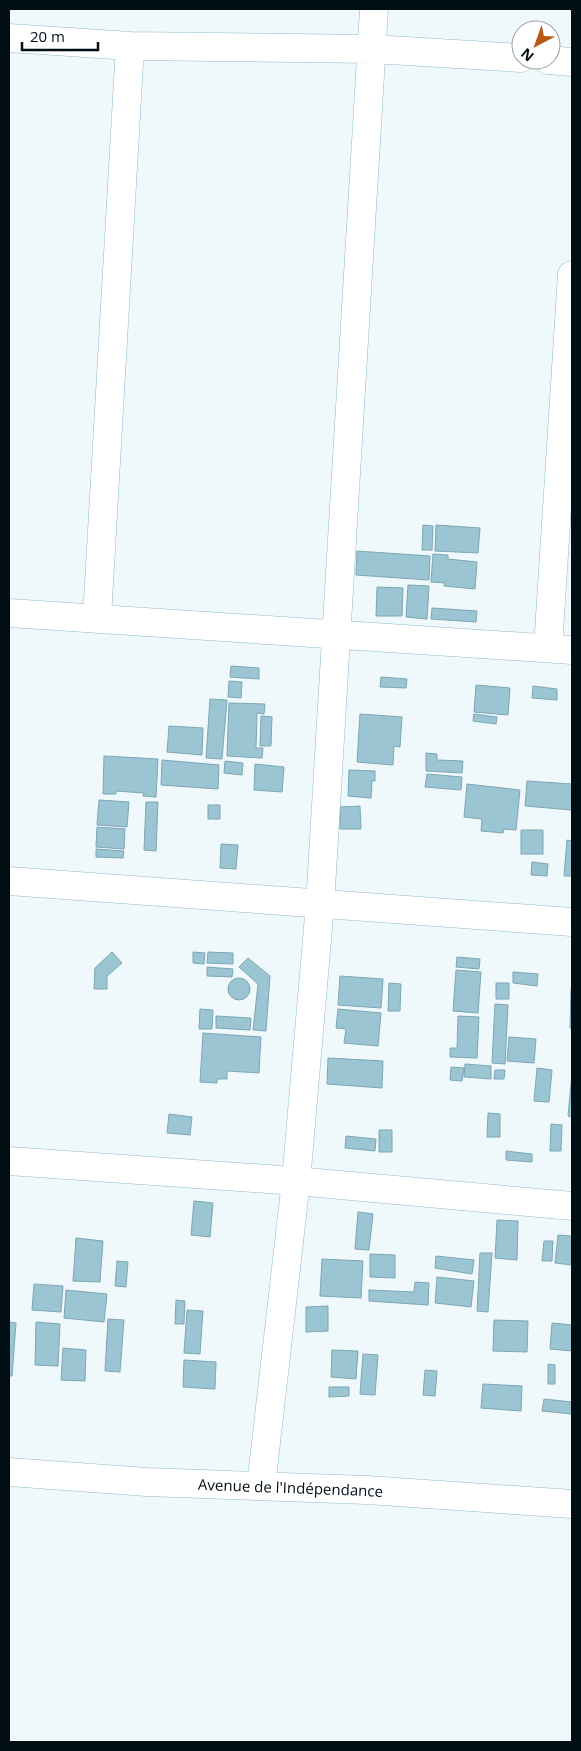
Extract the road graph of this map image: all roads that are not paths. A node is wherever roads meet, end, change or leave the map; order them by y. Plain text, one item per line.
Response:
1 (374, 9) edge
2 (9, 38) edge
3 (130, 46) junction
4 (372, 49) junction
5 (511, 57) edge
6 (572, 275) edge
7 (9, 613) edge
8 (97, 618) junction
9 (336, 635) junction
10 (560, 649) edge
11 (9, 881) edge
12 (320, 905) junction
13 (572, 922) edge
14 (9, 1161) edge
15 (296, 1182) junction
16 (572, 1206) edge
17 (9, 1472) edge
18 (261, 1486) junction
19 (572, 1504) edge

1 - 4 main road
2 - 3 main road
3 - 4 main road
3 - 8 main road
4 - 5 main road
4 - 9 main road
6 - 10 main road
7 - 8 main road
8 - 9 main road
9 - 10 main road
9 - 12 main road
11 - 12 main road
12 - 13 main road
12 - 15 main road
14 - 15 main road
15 - 16 main road
15 - 18 main road
17 - 18 main road, Avenue de l'Indépendance
18 - 19 main road, Avenue de l'Indépendance

